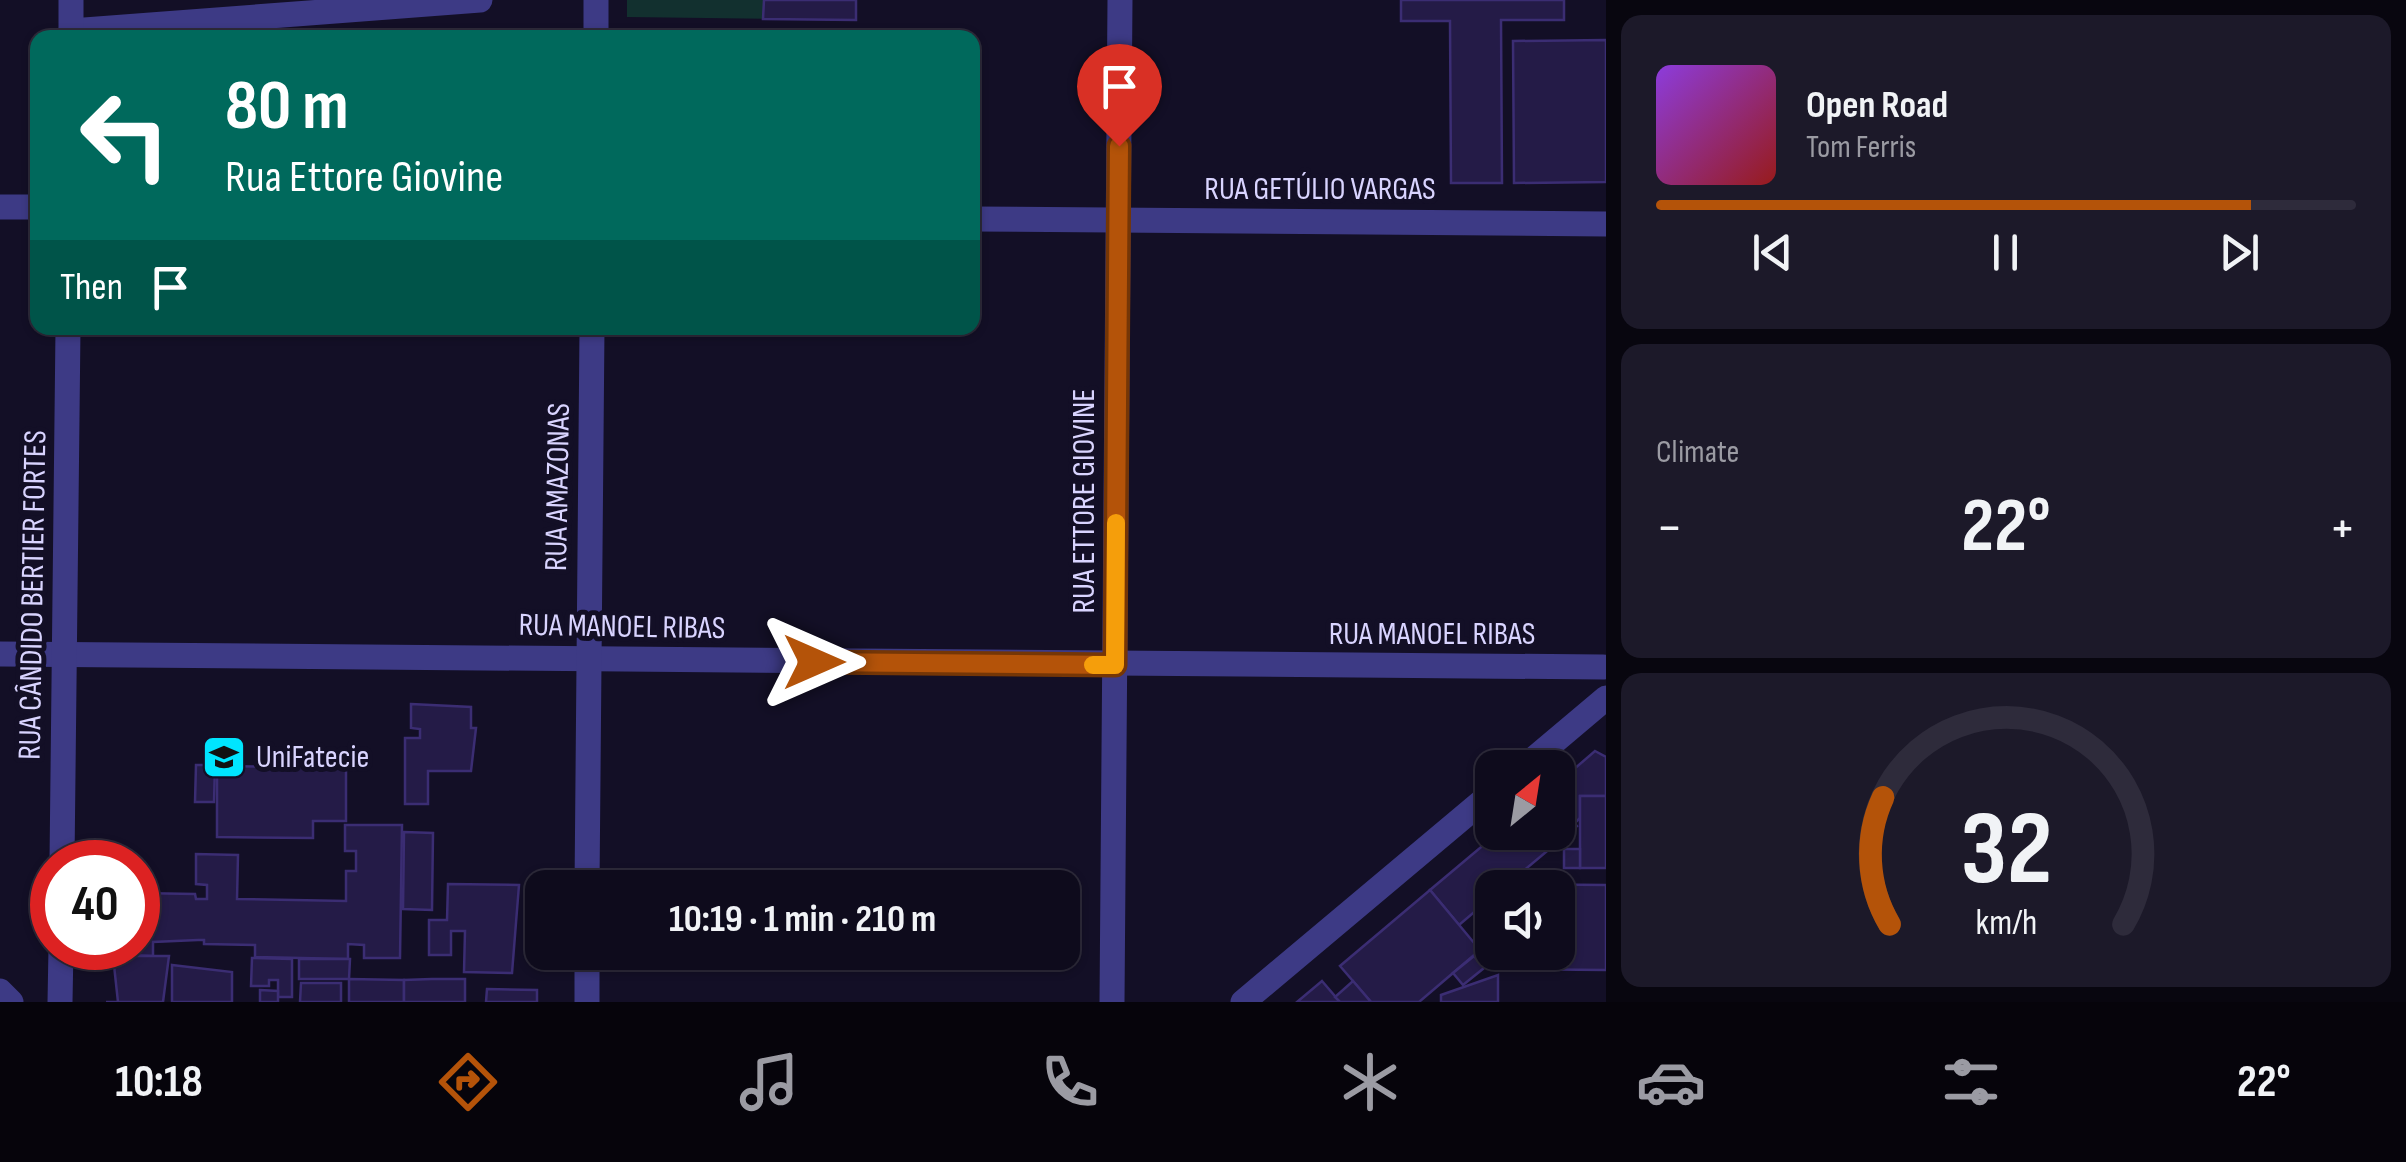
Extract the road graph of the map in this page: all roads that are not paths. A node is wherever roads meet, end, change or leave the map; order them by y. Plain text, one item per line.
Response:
1 (72, 0) edge
2 (480, 0) edge
3 (596, 0) edge
4 (1120, 0) edge
5 (71, 30) edge
6 (119, 30) edge
7 (596, 30) edge
8 (0, 207) edge
9 (30, 207) edge
10 (980, 218) edge
11 (1118, 220) junction
12 (1606, 224) edge
13 (68, 335) edge
14 (592, 335) edge
15 (0, 654) edge
16 (65, 654) junction
17 (588, 659) junction
18 (1115, 665) junction
19 (1605, 672) edge
20 (1606, 698) edge
21 (1544, 750) edge
22 (1475, 807) edge
23 (62, 840) edge
24 (588, 870) edge
25 (60, 970) edge
26 (587, 970) edge
27 (0, 992) edge
28 (11, 1002) edge
29 (60, 1002) edge
30 (587, 1002) edge
31 (1112, 1002) edge
32 (1243, 1002) edge

1 - 5 street
2 - 6 street
3 - 7 street
4 - 11 street, RUA ETTORE GIOVINE
8 - 9 street
10 - 11 street, RUA GETÚLIO VARGAS
11 - 12 street, RUA GETÚLIO VARGAS
11 - 18 street, RUA ETTORE GIOVINE
13 - 16 street, RUA CÂNDIDO BERTIER FORTES
14 - 17 street, RUA AMAZONAS
15 - 16 street, RUA MANOEL RIBAS
16 - 17 street, RUA MANOEL RIBAS
16 - 23 street, RUA CÂNDIDO BERTIER FORTES
17 - 18 street, RUA MANOEL RIBAS
17 - 24 street, RUA AMAZONAS
18 - 19 street, RUA MANOEL RIBAS
18 - 31 street, RUA ETTORE GIOVINE
20 - 21 street
22 - 32 street
25 - 29 street
26 - 30 street
27 - 28 street

